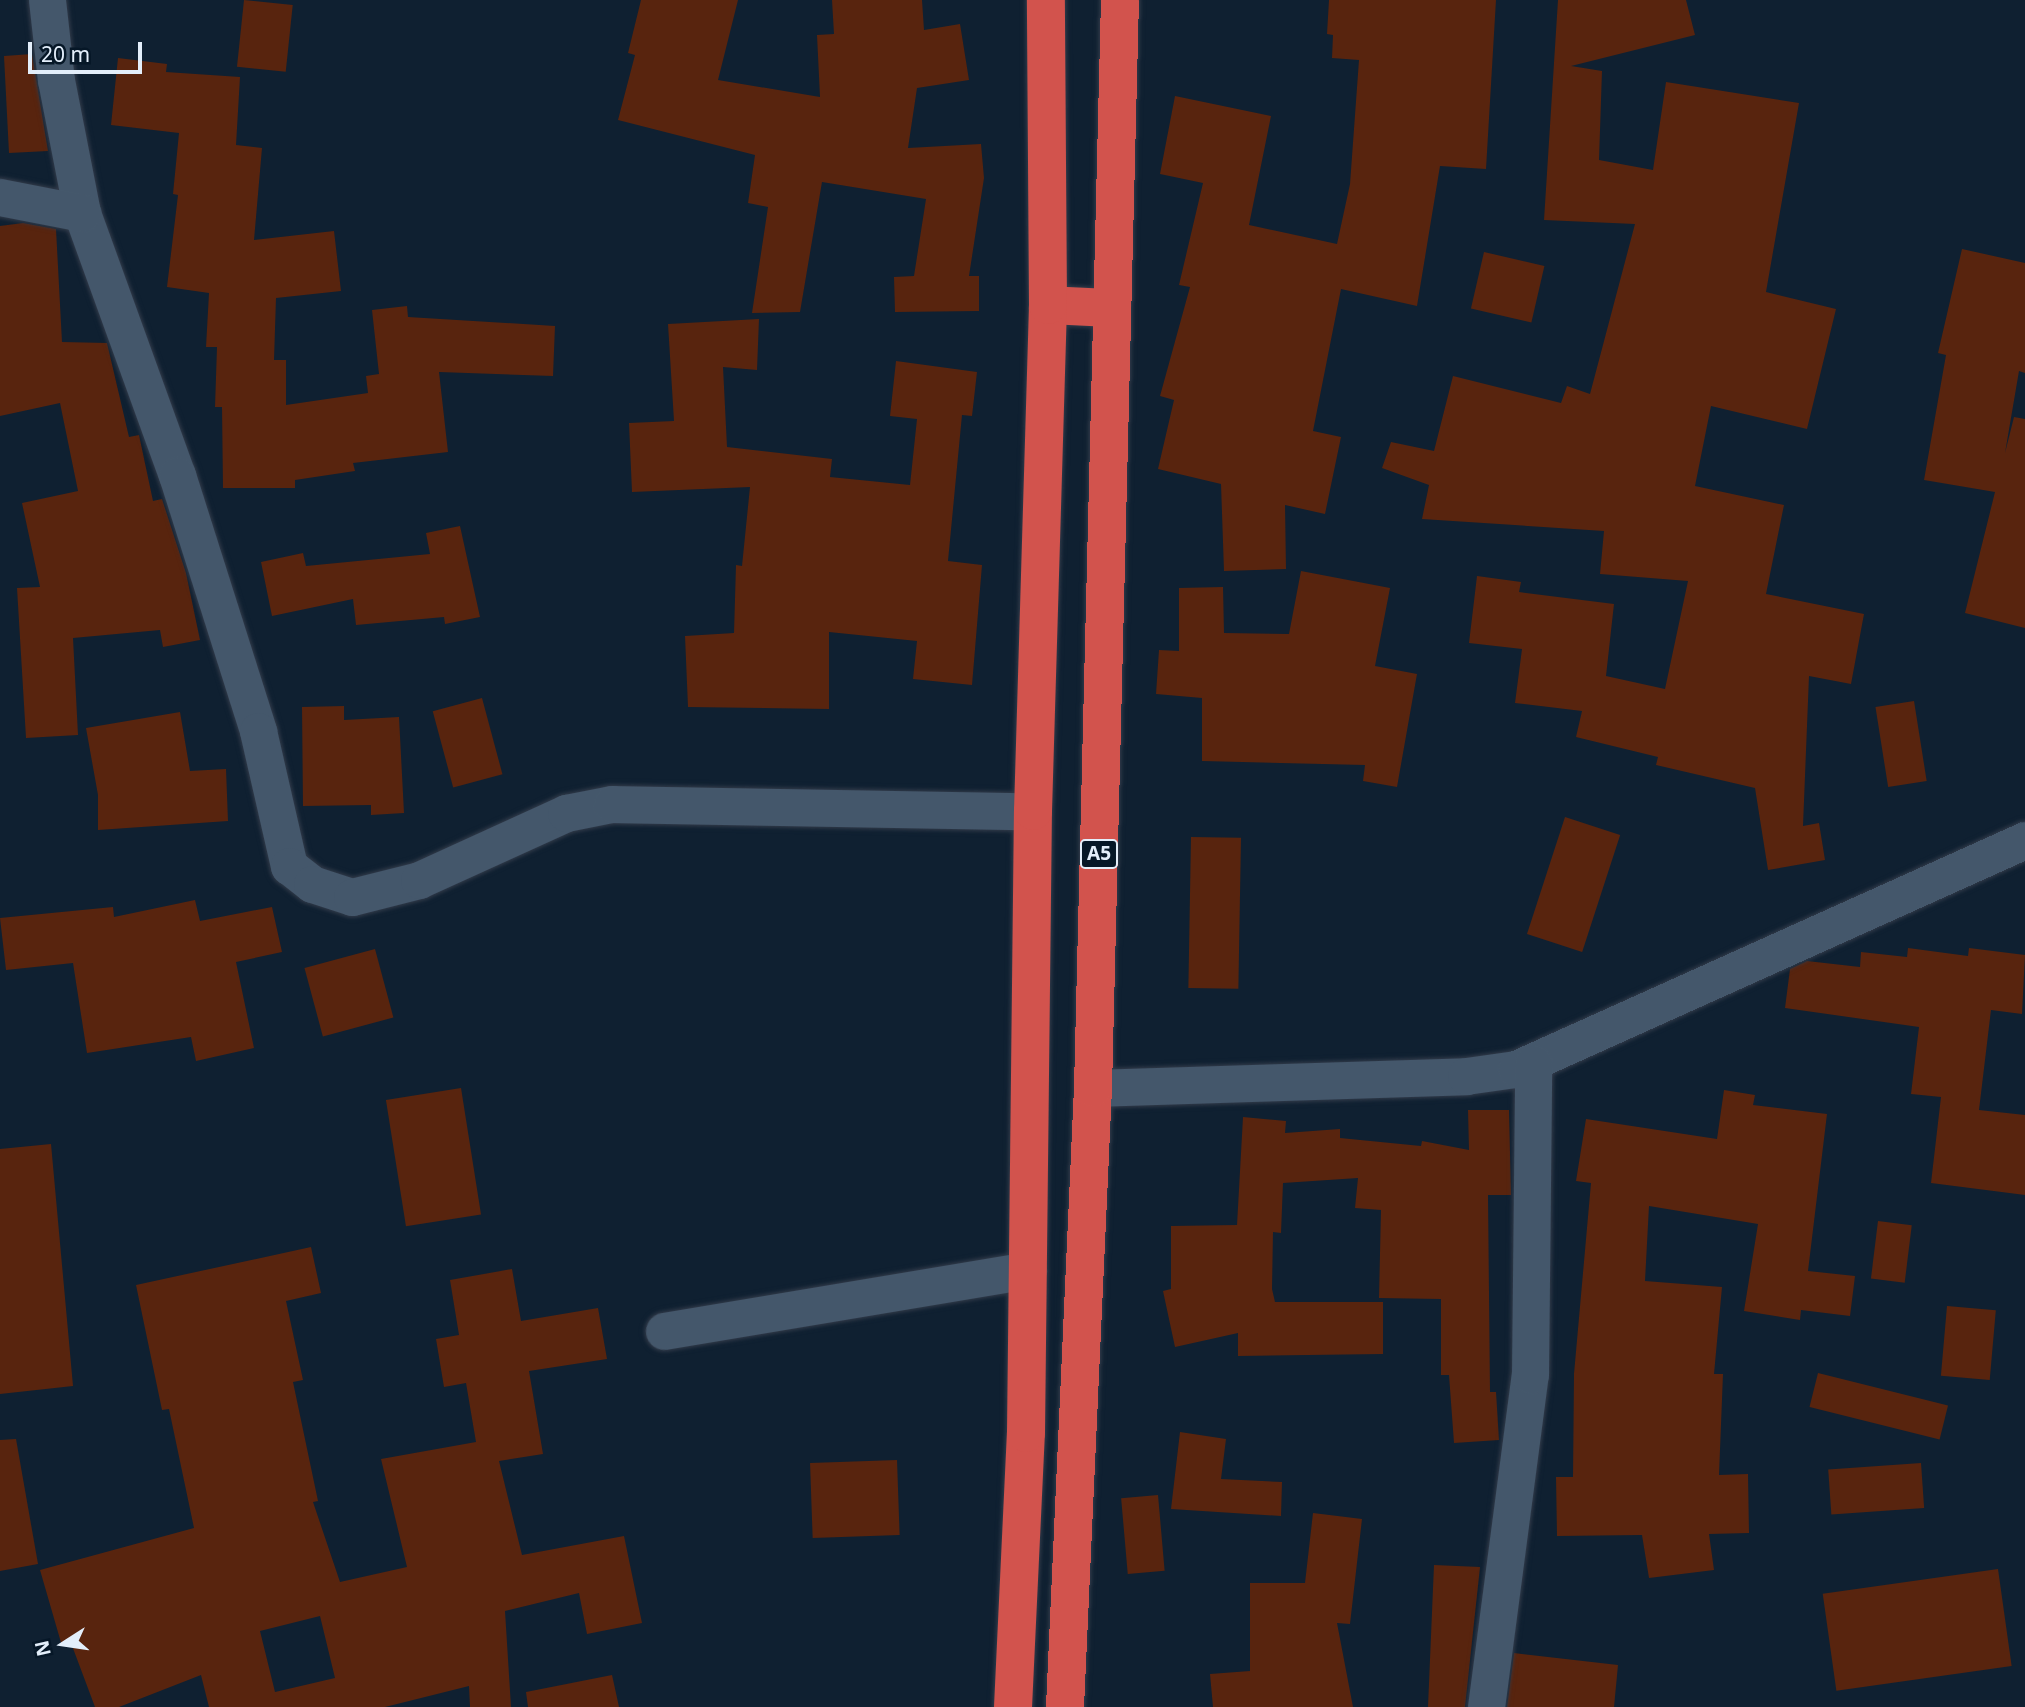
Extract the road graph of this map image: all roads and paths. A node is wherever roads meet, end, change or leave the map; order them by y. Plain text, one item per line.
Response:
1 (47, 0) edge
2 (1046, 0) edge
3 (1120, 0) edge
4 (0, 197) edge
5 (82, 213) junction
6 (1048, 305) junction
7 (1112, 308) junction
8 (1033, 811) junction
9 (2025, 841) edge
10 (1533, 1063) junction
11 (1093, 1088) junction
12 (1028, 1270) junction
13 (664, 1331) dead end
14 (1013, 1707) edge
15 (1065, 1707) edge
16 (1486, 1707) edge

1 - 5 street
2 - 6 highway
3 - 7 highway, A5
4 - 5 street
5 - 8 street
6 - 7 highway
6 - 8 highway
7 - 11 highway, A5
8 - 12 highway
9 - 10 street
10 - 11 street
10 - 16 street
11 - 15 highway, A5
12 - 13 street
12 - 14 highway

